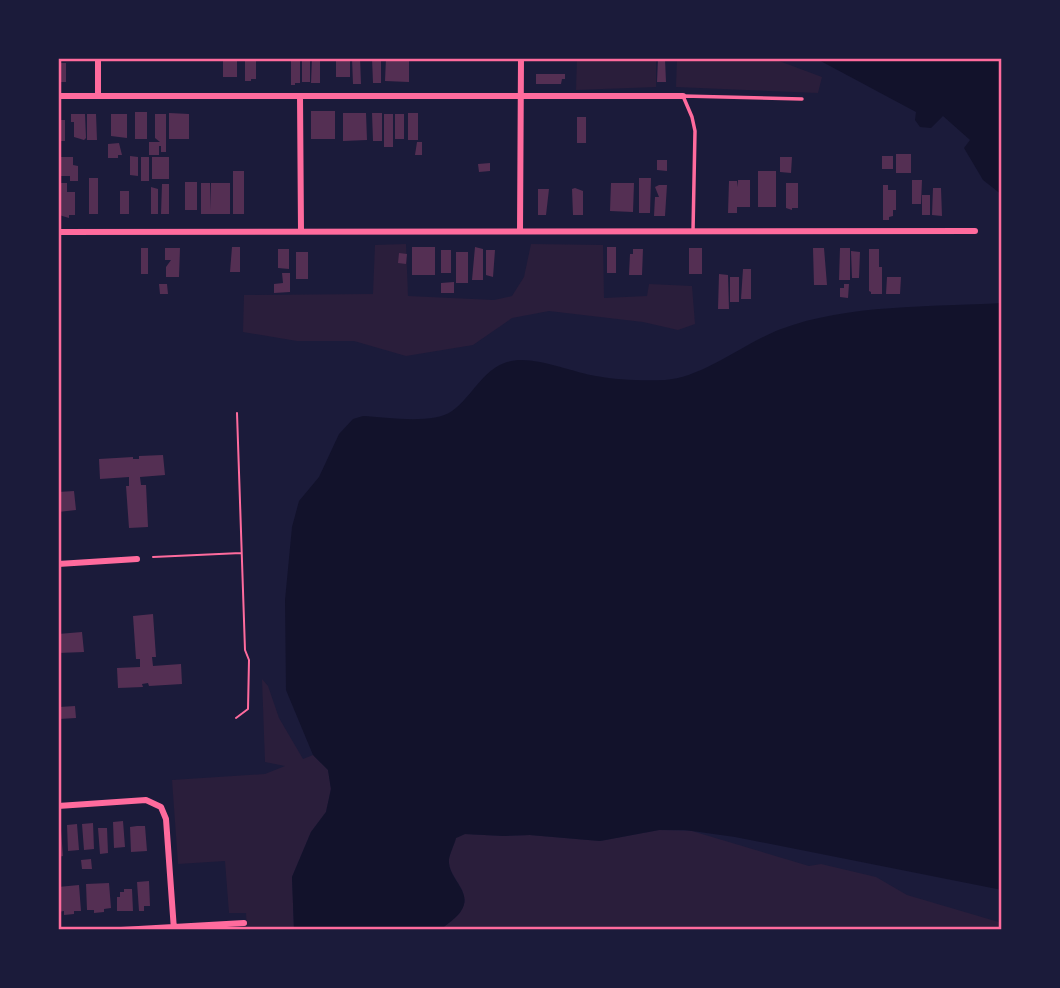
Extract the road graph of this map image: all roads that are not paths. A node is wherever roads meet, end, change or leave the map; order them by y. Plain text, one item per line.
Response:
1 (98, 58) edge
2 (521, 58) edge
3 (58, 96) edge
4 (98, 96) junction
5 (300, 96) junction
6 (521, 96) junction
7 (683, 96) junction
8 (802, 99) dead end
9 (520, 231) junction
10 (693, 231) junction
11 (975, 231) dead end
12 (58, 232) edge
13 (301, 232) junction
14 (137, 559) dead end
15 (58, 564) edge
16 (58, 806) edge
17 (244, 923) dead end
18 (174, 929) edge
19 (121, 930) edge

1 - 4 street
2 - 6 street
3 - 4 street
4 - 5 street
5 - 6 street
5 - 13 street
6 - 7 street
6 - 9 street
7 - 8 lane
7 - 10 lane
9 - 10 street
9 - 13 street
10 - 11 street
12 - 13 street
14 - 15 street
16 - 18 street
17 - 18 street
18 - 19 street

